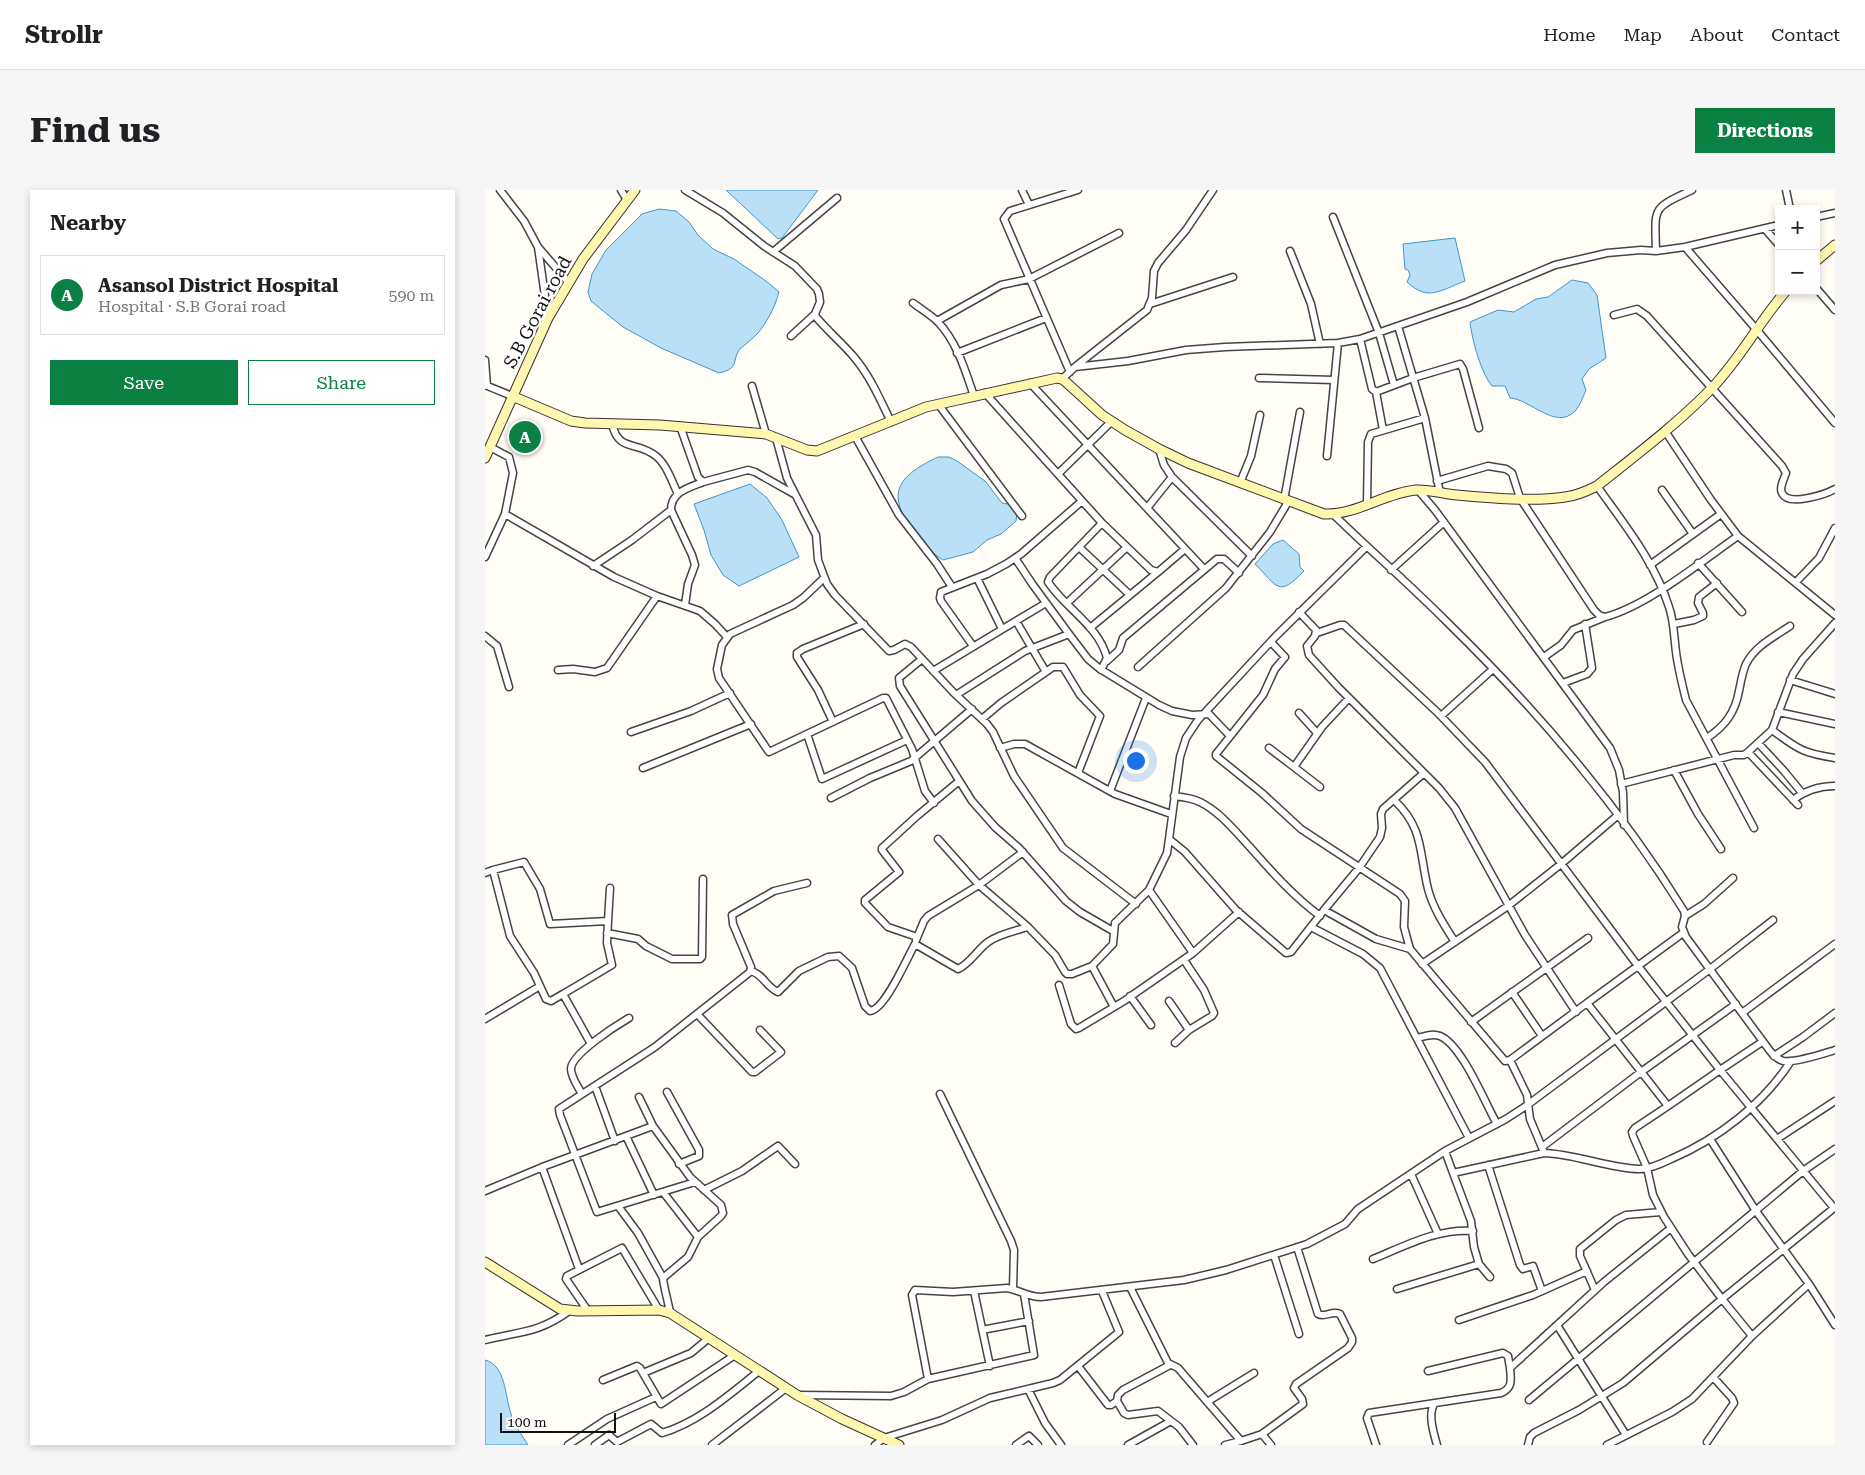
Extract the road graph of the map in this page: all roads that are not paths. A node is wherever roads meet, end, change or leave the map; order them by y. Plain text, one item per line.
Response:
1 (499, 190) edge
2 (621, 190) edge
3 (635, 190) edge
4 (685, 190) edge
5 (1022, 190) edge
6 (1078, 190) edge
7 (1213, 190) edge
8 (1691, 190) edge
9 (1786, 190) edge
10 (837, 198) dead end
11 (627, 200) junction
12 (1029, 205) junction
13 (1789, 205) edge
14 (1835, 213) edge
15 (1820, 216) edge
16 (1333, 217) dead end
17 (1775, 226) edge
18 (1765, 229) junction
19 (1119, 233) dead end
20 (1775, 241) edge
21 (1835, 245) edge
22 (538, 247) junction
23 (1685, 247) junction
24 (1290, 250) dead end
25 (1655, 251) junction
26 (773, 252) junction
27 (1820, 258) edge
28 (1233, 277) dead end
29 (1029, 279) junction
30 (569, 283) junction
31 (1820, 293) edge
32 (1783, 295) edge
33 (913, 303) dead end
34 (1151, 304) junction
35 (1835, 310) edge
36 (815, 314) junction
37 (1614, 315) dead end
38 (548, 318) junction
39 (1046, 318) junction
40 (937, 320) junction
41 (1398, 326) junction
42 (1756, 329) junction
43 (1379, 333) junction
44 (791, 336) dead end
45 (1360, 339) junction
46 (1338, 343) junction
47 (1320, 344) junction
48 (957, 352) junction
49 (485, 360) edge
50 (1072, 369) junction
51 (1259, 378) dead end
52 (1413, 378) junction
53 (1062, 379) junction
54 (1335, 380) junction
55 (1030, 383) junction
56 (1394, 385) junction
57 (486, 386) edge
58 (752, 386) dead end
59 (1712, 388) junction
60 (1376, 392) junction
61 (985, 393) junction
62 (512, 396) junction
63 (973, 396) junction
64 (939, 404) junction
65 (1300, 412) dead end
66 (1260, 415) dead end
67 (1425, 418) junction
68 (891, 422) junction
69 (1112, 422) junction
70 (1835, 423) edge
71 (612, 424) junction
72 (679, 426) junction
73 (1479, 428) dead end
74 (1383, 430) junction
75 (1665, 432) junction
76 (766, 434) junction
77 (855, 436) junction
78 (776, 438) junction
79 (1088, 445) junction
80 (1159, 449) junction
81 (487, 450) edge
82 (1327, 456) dead end
83 (1058, 474) junction
84 (1173, 477) junction
85 (1437, 481) junction
86 (703, 482) junction
87 (1239, 483) junction
88 (1597, 486) junction
89 (1835, 488) edge
90 (1418, 490) junction
91 (1661, 490) dead end
92 (1440, 493) junction
93 (677, 494) junction
94 (794, 494) junction
95 (1520, 498) junction
96 (1082, 501) junction
97 (1286, 501) junction
98 (1367, 505) junction
99 (1147, 508) junction
100 (671, 510) junction
101 (505, 514) junction
102 (1721, 514) junction
103 (1334, 515) junction
104 (1022, 516) dead end
105 (1444, 522) junction
106 (1102, 523) junction
107 (1835, 528) edge
108 (1693, 534) junction
109 (1738, 536) junction
110 (1366, 546) junction
111 (1079, 547) junction
112 (1127, 547) junction
113 (1185, 549) junction
114 (1252, 556) junction
115 (485, 557) edge
116 (1015, 558) junction
117 (1698, 564) junction
118 (1650, 565) junction
119 (593, 566) junction
120 (1204, 569) junction
121 (1103, 570) junction
122 (1391, 570) junction
123 (1158, 572) junction
124 (1239, 573) junction
125 (824, 578) junction
126 (977, 578) junction
127 (1796, 582) junction
128 (1717, 584) junction
129 (952, 587) junction
130 (1662, 588) junction
131 (1130, 595) junction
132 (657, 596) junction
133 (1067, 603) junction
134 (1046, 604) junction
135 (685, 605) junction
136 (1299, 612) junction
137 (1742, 612) dead end
138 (1835, 615) edge
139 (1605, 617) junction
140 (1017, 621) junction
141 (1835, 623) edge
142 (863, 624) junction
143 (1585, 624) junction
144 (1673, 624) junction
145 (1790, 626) dead end
146 (1090, 628) junction
147 (1002, 629) junction
148 (1317, 633) junction
149 (1069, 634) junction
150 (485, 636) edge
151 (727, 637) junction
152 (1271, 642) junction
153 (973, 646) junction
154 (1031, 648) junction
155 (1543, 657) junction
156 (922, 660) junction
157 (1107, 661) junction
158 (1138, 667) dead end
159 (1493, 668) junction
160 (558, 670) dead end
161 (1101, 670) junction
162 (933, 671) junction
163 (1046, 672) junction
164 (1790, 680) junction
165 (1563, 682) junction
166 (509, 687) dead end
167 (730, 693) junction
168 (1835, 694) edge
169 (956, 695) junction
170 (1146, 698) junction
171 (1349, 698) junction
172 (972, 709) junction
173 (1778, 712) junction
174 (1299, 713) dead end
175 (1203, 714) junction
176 (1441, 716) junction
177 (982, 718) junction
178 (833, 722) junction
179 (751, 724) junction
180 (1835, 724) edge
181 (1772, 730) junction
182 (631, 732) dead end
183 (1317, 733) junction
184 (807, 734) junction
185 (1230, 736) junction
186 (1707, 738) junction
187 (907, 740) junction
188 (934, 741) junction
189 (1758, 743) junction
190 (1000, 748) junction
191 (1269, 748) dead end
192 (1748, 752) junction
193 (915, 758) junction
194 (1835, 758) edge
195 (1718, 760) junction
196 (1294, 767) junction
197 (643, 768) dead end
198 (1675, 770) junction
199 (1078, 773) junction
200 (1424, 773) junction
201 (959, 782) junction
202 (1621, 784) junction
203 (1835, 786) edge
204 (1320, 787) dead end
205 (1110, 791) junction
206 (1802, 794) junction
207 (1174, 796) junction
208 (831, 798) dead end
209 (1394, 800) junction
210 (934, 803) junction
211 (1171, 814) junction
212 (1617, 816) junction
213 (1624, 825) junction
214 (1754, 828) dead end
215 (938, 839) dead end
216 (1169, 839) junction
217 (1721, 849) dead end
218 (1023, 852) junction
219 (1561, 864) junction
220 (1359, 868) junction
221 (493, 870) junction
222 (485, 873) edge
223 (1733, 878) dead end
224 (703, 879) dead end
225 (807, 883) dead end
226 (979, 885) junction
227 (610, 888) dead end
228 (1149, 890) junction
229 (1136, 904) junction
230 (1508, 906) junction
231 (1239, 912) junction
232 (1322, 913) junction
233 (1685, 916) junction
234 (1773, 920) dead end
235 (608, 921) junction
236 (1028, 927) junction
237 (1311, 927) junction
238 (1113, 930) junction
239 (607, 933) junction
240 (1683, 933) junction
241 (1588, 938) dead end
242 (916, 941) junction
243 (1455, 942) junction
244 (1835, 944) edge
245 (1410, 949) junction
246 (1193, 953) junction
247 (1184, 960) junction
248 (1421, 964) junction
249 (1092, 966) junction
250 (1638, 966) junction
251 (1546, 968) junction
252 (1710, 970) junction
253 (751, 971) junction
254 (1059, 985) dead end
255 (541, 986) junction
256 (1512, 992) junction
257 (563, 994) junction
258 (1131, 996) junction
259 (1169, 1001) dead end
260 (1666, 1001) junction
261 (1587, 1003) junction
262 (1736, 1004) junction
263 (1114, 1006) junction
264 (1575, 1012) junction
265 (1742, 1013) junction
266 (697, 1014) junction
267 (1835, 1014) edge
268 (629, 1018) dead end
269 (485, 1019) edge
270 (1471, 1022) junction
271 (1151, 1025) dead end
272 (760, 1030) dead end
273 (1189, 1030) junction
274 (1693, 1035) junction
275 (1543, 1036) junction
276 (1417, 1038) junction
277 (1615, 1038) junction
278 (1763, 1042) junction
279 (1175, 1043) dead end
280 (591, 1044) junction
281 (1835, 1050) edge
282 (1774, 1056) junction
283 (1510, 1060) junction
284 (1791, 1061) junction
285 (1720, 1070) junction
286 (1641, 1072) junction
287 (595, 1086) junction
288 (667, 1092) dead end
289 (582, 1094) junction
290 (940, 1094) dead end
291 (639, 1097) dead end
292 (1835, 1101) edge
293 (1527, 1105) junction
294 (1668, 1106) junction
295 (1751, 1106) junction
296 (1497, 1124) junction
297 (653, 1126) junction
298 (626, 1136) junction
299 (1469, 1138) junction
300 (1710, 1139) junction
301 (1777, 1139) junction
302 (615, 1140) junction
303 (1835, 1149) edge
304 (1543, 1150) junction
305 (1445, 1151) junction
306 (575, 1155) junction
307 (679, 1164) junction
308 (795, 1164) dead end
309 (1488, 1165) junction
310 (542, 1167) junction
311 (1647, 1168) junction
312 (1803, 1171) junction
313 (1453, 1173) junction
314 (1411, 1174) junction
315 (695, 1182) junction
316 (705, 1190) junction
317 (485, 1191) edge
318 (663, 1192) junction
319 (654, 1195) junction
320 (618, 1206) junction
321 (1834, 1207) edge
322 (1756, 1211) junction
323 (1661, 1212) junction
324 (1671, 1228) junction
325 (1473, 1231) junction
326 (1438, 1234) junction
327 (698, 1236) junction
328 (1297, 1247) junction
329 (1785, 1248) junction
330 (1274, 1255) junction
331 (1373, 1259) dead end
332 (485, 1262) edge
333 (1695, 1263) junction
334 (1479, 1264) junction
335 (579, 1269) junction
336 (1587, 1271) junction
337 (1491, 1277) dead end
338 (663, 1278) junction
339 (1809, 1284) junction
340 (1130, 1287) junction
341 (1013, 1289) junction
342 (1397, 1289) dead end
343 (1102, 1290) junction
344 (1595, 1290) junction
345 (974, 1291) junction
346 (1542, 1291) junction
347 (1025, 1294) junction
348 (1722, 1299) junction
349 (659, 1310) junction
350 (569, 1311) junction
351 (588, 1311) junction
352 (670, 1313) junction
353 (1459, 1320) dead end
354 (1029, 1321) junction
355 (1834, 1322) edge
356 (1557, 1325) junction
357 (983, 1330) junction
358 (1299, 1334) dead end
359 (1751, 1336) junction
360 (709, 1338) junction
361 (485, 1340) edge
362 (735, 1355) junction
363 (1579, 1358) junction
364 (1171, 1364) junction
365 (990, 1366) junction
366 (1078, 1366) junction
367 (1510, 1368) junction
368 (759, 1371) junction
369 (1428, 1372) dead end
370 (643, 1373) junction
371 (1254, 1373) dead end
372 (1713, 1377) junction
373 (928, 1379) junction
374 (603, 1380) dead end
375 (786, 1388) junction
376 (1028, 1389) junction
377 (797, 1395) junction
378 (1603, 1396) junction
379 (656, 1397) junction
380 (1529, 1400) dead end
381 (1117, 1401) junction
382 (1207, 1402) junction
383 (1435, 1403) junction
384 (1171, 1421) junction
385 (1262, 1434) junction
386 (1626, 1435) junction
387 (884, 1438) junction
388 (1241, 1441) junction
389 (1707, 1442) dead end
390 (568, 1445) edge
391 (595, 1445) edge
392 (712, 1445) edge
393 (875, 1445) edge
394 (899, 1445) edge
395 (1016, 1445) edge
396 (1038, 1445) edge
397 (1061, 1445) edge
398 (1128, 1445) edge
399 (1193, 1445) edge
400 (1225, 1445) edge
401 (1271, 1445) edge
402 (1376, 1445) edge
403 (1437, 1445) edge
404 (1528, 1445) edge
405 (1607, 1445) edge

1 - 22 street
2 - 11 street
3 - 11 street, S.B Gorai road
4 - 26 street
5 - 12 street
6 - 12 street
7 - 34 street
8 - 25 street
9 - 13 street
10 - 26 street
11 - 30 street, S.B Gorai road
12 - 29 street
14 - 15 street
16 - 43 street
17 - 18 street
18 - 20 street
18 - 23 street
19 - 29 street
21 - 27 street
22 - 30 street
22 - 38 street
23 - 25 street
23 - 42 street
24 - 47 street
25 - 41 street
26 - 36 street
28 - 34 street
29 - 39 street
29 - 40 street
30 - 38 street, S.B Gorai road
31 - 35 street
32 - 42 street
33 - 40 street
34 - 50 street
36 - 44 street
36 - 68 street
37 - 59 street
38 - 62 street, S.B Gorai road
39 - 48 street
39 - 50 street
40 - 48 street
41 - 43 street
41 - 52 street
42 - 59 street
42 - 70 street
43 - 45 street
43 - 56 street
45 - 46 street
45 - 60 street
46 - 47 street
46 - 54 street
47 - 50 street
48 - 63 street
49 - 57 street
50 - 53 street
51 - 54 street
52 - 56 street
52 - 67 street
52 - 73 street
53 - 55 street
53 - 69 street
54 - 82 street
55 - 61 street
55 - 79 street
56 - 60 street
57 - 62 street
58 - 76 street
59 - 75 street
59 - 89 street
60 - 74 street
61 - 63 street
61 - 83 street
62 - 71 street
62 - 81 street, S.B Gorai road
63 - 64 street
64 - 68 street
64 - 104 street
65 - 97 street
66 - 87 street
67 - 74 street
67 - 85 street
68 - 77 street
69 - 79 street
69 - 80 street
71 - 72 street
71 - 93 street
72 - 76 street
72 - 86 street
74 - 98 street
75 - 88 street
75 - 102 street
76 - 78 street
77 - 78 street
77 - 129 street
78 - 94 street
79 - 83 street
79 - 99 street
80 - 84 street
80 - 87 street
81 - 101 street
83 - 96 street
84 - 99 street
84 - 114 street
85 - 92 street
85 - 95 street
86 - 93 street
86 - 94 street
87 - 97 street
88 - 95 street
88 - 118 street
90 - 92 street
90 - 98 street
90 - 105 street
91 - 108 street
92 - 95 street
93 - 100 street
94 - 125 street
95 - 139 street
96 - 106 street
96 - 116 street
97 - 103 street
97 - 114 street
98 - 103 street
99 - 113 street
100 - 119 street
100 - 135 street
101 - 115 street
101 - 119 street
102 - 108 street
102 - 109 street
103 - 110 street
105 - 122 street
105 - 155 street
106 - 111 street
106 - 112 street
107 - 127 street
108 - 118 street
109 - 117 street
109 - 127 street
110 - 122 street
110 - 136 street
111 - 121 street
111 - 133 street
112 - 121 street
112 - 123 street
113 - 120 street
113 - 123 street
114 - 124 street
116 - 126 street
116 - 134 street
117 - 128 street
117 - 130 street
118 - 130 street
119 - 132 street
120 - 124 street
120 - 157 street
121 - 131 street
121 - 133 street
122 - 159 street
123 - 131 street
124 - 158 street
125 - 142 street
125 - 151 street
126 - 129 street
126 - 147 street
127 - 138 street
128 - 137 street
128 - 144 street
129 - 153 street
130 - 139 street
130 - 144 street
131 - 146 street
132 - 135 street
132 - 160 street
133 - 146 street
134 - 140 street
134 - 149 street
135 - 151 street
136 - 148 street
136 - 152 street
139 - 143 street
140 - 147 street
140 - 154 street
141 - 164 street
142 - 156 street
142 - 178 street
143 - 155 street
143 - 165 street
144 - 186 street
145 - 186 street
146 - 157 street
147 - 153 street
148 - 171 street
148 - 176 street
149 - 154 street
149 - 161 street
150 - 166 street
151 - 167 street
152 - 175 street
152 - 185 street
153 - 162 street
154 - 163 street
154 - 169 street
155 - 165 street
156 - 162 street
156 - 188 street
157 - 161 street
159 - 176 street
159 - 212 street
161 - 170 street
162 - 169 street
163 - 177 street
163 - 199 street
164 - 168 street
164 - 173 street
165 - 202 street
167 - 179 street
167 - 182 street
169 - 172 street
170 - 175 street
170 - 205 street
171 - 183 street
171 - 200 street
172 - 177 street
172 - 188 street
173 - 180 street
173 - 181 street
174 - 183 street
175 - 185 street
175 - 207 street
176 - 219 street
177 - 190 street
178 - 184 street
178 - 187 street
179 - 184 street
179 - 197 street
181 - 189 street
181 - 194 street
183 - 196 street
184 - 187 street
185 - 220 street
186 - 195 street
187 - 193 street
188 - 193 street
188 - 201 street
189 - 192 street
189 - 206 street
190 - 199 street
190 - 229 street
191 - 196 street
192 - 195 street
192 - 206 street
193 - 208 street
193 - 210 street
195 - 198 street
195 - 214 street
196 - 204 street
198 - 202 street
198 - 217 street
199 - 205 street
200 - 209 street
200 - 230 street
201 - 210 street
201 - 218 street
202 - 213 street
203 - 206 street
205 - 211 street
207 - 211 street
207 - 232 street
209 - 220 street
209 - 243 street
210 - 242 street
211 - 216 street
212 - 213 street
212 - 219 street
213 - 233 street
215 - 226 street
216 - 228 street
216 - 231 street
218 - 226 street
218 - 238 street
219 - 230 street
219 - 250 street
220 - 232 street
220 - 245 street
221 - 222 street
221 - 235 street
221 - 255 street
223 - 233 street
224 - 239 street
225 - 253 street
226 - 236 street
226 - 242 street
227 - 235 street
228 - 229 street
228 - 246 street
229 - 238 street
230 - 243 street
230 - 251 street
231 - 237 street
231 - 246 street
232 - 237 street
232 - 245 street
233 - 240 street
234 - 252 street
235 - 239 street
236 - 242 street
236 - 249 street
237 - 276 street
238 - 249 street
239 - 257 street
240 - 250 street
240 - 252 street
241 - 251 street
242 - 253 street
243 - 248 street
244 - 265 street
245 - 248 street
246 - 247 street
247 - 258 street
247 - 273 street
248 - 270 street
249 - 263 street
250 - 260 street
250 - 261 street
251 - 256 street
251 - 264 street
252 - 260 street
252 - 262 street
253 - 266 street
254 - 263 street
255 - 257 street
255 - 269 street
256 - 270 street
256 - 275 street
257 - 280 street
258 - 263 street
258 - 271 street
259 - 273 street
260 - 274 street
260 - 277 street
261 - 264 street
261 - 277 street
262 - 265 street
262 - 274 street
264 - 275 street
265 - 278 street
266 - 272 street
266 - 287 street
267 - 282 street
268 - 280 street
270 - 283 street
273 - 279 street
274 - 285 street
274 - 286 street
275 - 283 street
276 - 296 street
276 - 299 street
277 - 286 street
277 - 293 street
278 - 282 street
278 - 285 street
280 - 289 street
281 - 284 street
282 - 284 street
283 - 293 street
284 - 295 street
285 - 294 street
285 - 295 street
286 - 294 street
286 - 304 street
287 - 289 street
287 - 302 street
288 - 307 street
289 - 306 street
290 - 341 street
291 - 297 street
292 - 301 street
293 - 296 street
293 - 304 street
294 - 311 street
295 - 300 street
295 - 301 street
296 - 299 street
297 - 298 street
297 - 307 street
298 - 302 street
298 - 319 street
299 - 305 street
300 - 311 street
300 - 322 street
301 - 312 street
302 - 306 street
303 - 312 street
304 - 309 street
304 - 311 street
305 - 313 street
305 - 314 street
306 - 310 street
306 - 320 street
307 - 315 street
308 - 316 street
309 - 313 street
309 - 346 street
310 - 317 street
310 - 335 street
311 - 323 street
312 - 321 street
312 - 322 street
313 - 325 street
314 - 326 street
314 - 328 street
315 - 316 street
315 - 318 street
316 - 327 street
318 - 319 street
318 - 327 street
319 - 320 street
320 - 338 street
321 - 329 street
322 - 329 street
322 - 333 street
323 - 324 street
323 - 336 street
324 - 333 street
324 - 344 street
325 - 326 street
325 - 334 street
326 - 331 street
327 - 338 street
328 - 330 street
328 - 385 street
329 - 339 street
329 - 348 street
330 - 340 street
330 - 358 street
332 - 350 street
333 - 348 street
333 - 363 street
334 - 337 street
334 - 342 street
335 - 349 street
335 - 351 street
336 - 344 street
336 - 346 street
338 - 352 street
339 - 355 street
339 - 359 street
340 - 343 street
340 - 364 street
341 - 345 street
341 - 347 street
343 - 347 street
343 - 366 street
344 - 356 street
345 - 357 street
345 - 373 street
346 - 353 street
347 - 354 street
348 - 359 street
348 - 378 street
349 - 351 street
349 - 352 street
350 - 351 street
350 - 361 street
352 - 360 street
354 - 357 street
354 - 365 street
356 - 363 street
356 - 367 street
357 - 365 street
359 - 372 street
360 - 362 street
360 - 370 street
362 - 368 street
362 - 379 street
363 - 378 street
363 - 380 street
364 - 381 street
364 - 382 street
365 - 373 street
366 - 376 street
366 - 381 street
367 - 369 street
367 - 383 street
368 - 375 street
368 - 391 street
370 - 374 street
370 - 379 street
371 - 382 street
372 - 386 street
372 - 389 street
373 - 377 street
375 - 377 street
375 - 392 street
376 - 387 street
376 - 397 street
377 - 387 street
378 - 386 street
378 - 404 street
379 - 390 street
381 - 384 street
382 - 388 street
383 - 402 street
383 - 403 street
384 - 398 street
384 - 399 street
385 - 388 street
385 - 401 street
386 - 405 street
387 - 393 street
387 - 394 street
388 - 400 street
395 - 396 street

